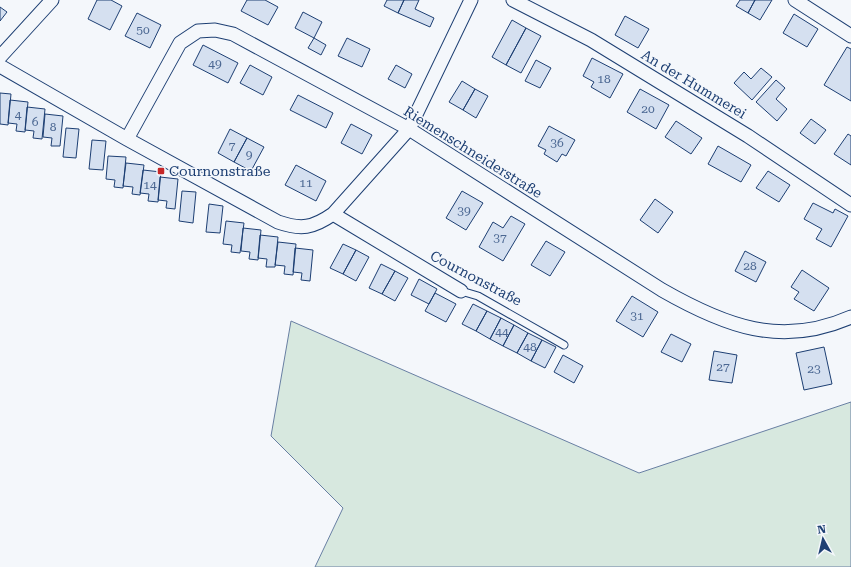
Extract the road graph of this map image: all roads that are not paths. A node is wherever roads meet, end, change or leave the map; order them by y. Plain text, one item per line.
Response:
1 (52, 0) edge
2 (471, 0) edge
3 (513, 0) edge
4 (795, 0) edge
5 (851, 36) edge
6 (0, 57) edge
7 (0, 66) edge
8 (409, 128) junction
9 (127, 139) junction
10 (851, 205) edge
11 (333, 214) junction
12 (461, 291) joint
13 (851, 317) edge
14 (564, 345) dead end

1 - 6 street
2 - 8 street
3 - 10 street, An der Hummerei
4 - 5 street
7 - 9 street
8 - 9 street, Riemenschneiderstraße
8 - 11 street
8 - 13 street, Riemenschneiderstraße
9 - 11 street
11 - 12 street, Cournonstraße
12 - 14 lane, Cournonstraße

